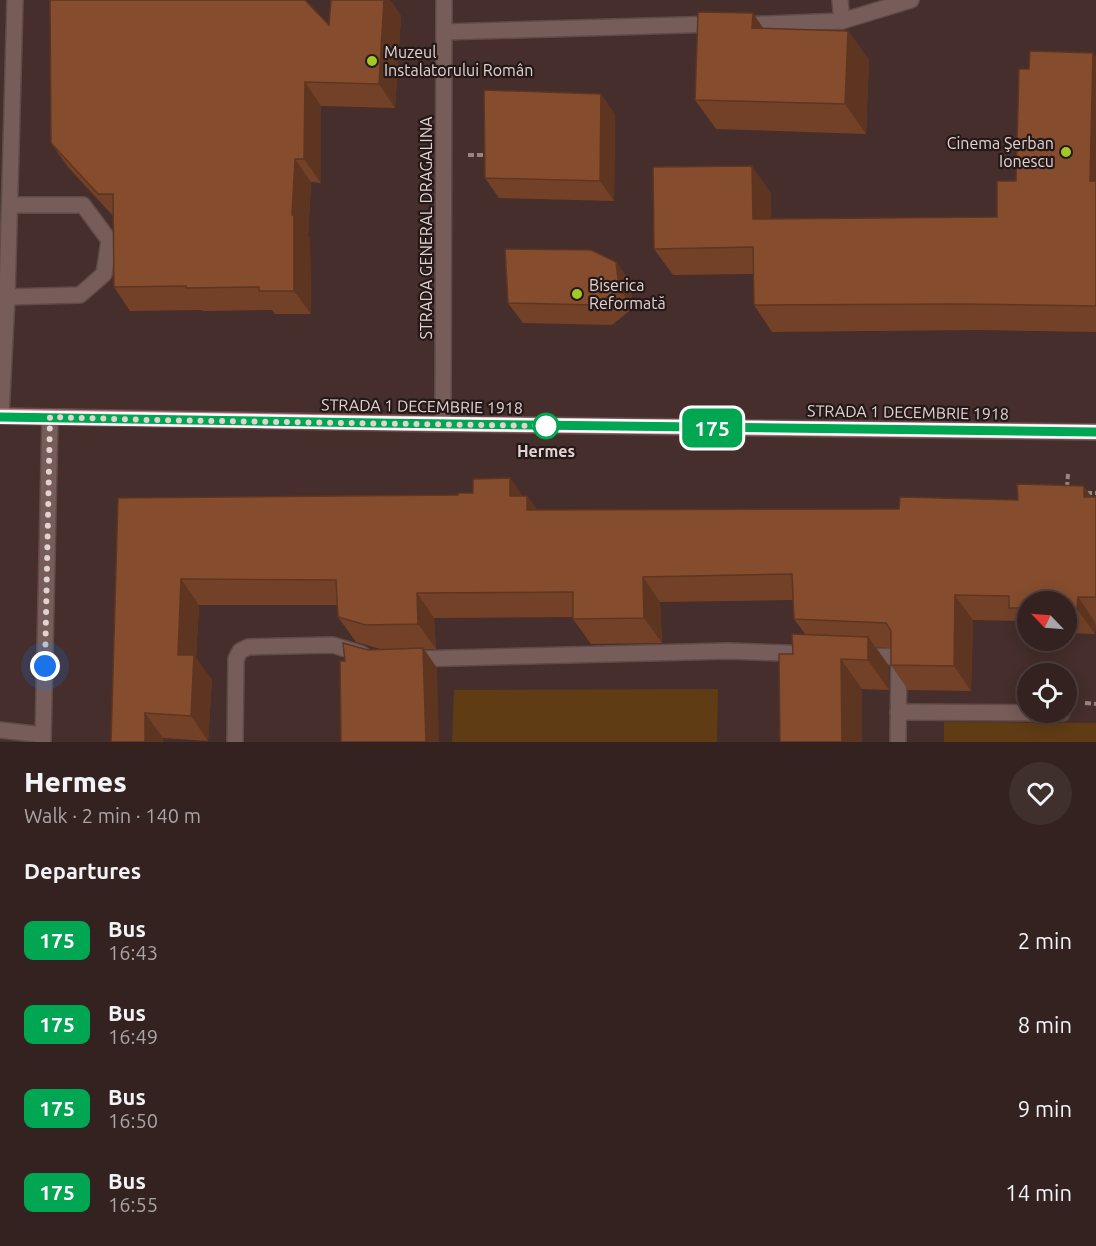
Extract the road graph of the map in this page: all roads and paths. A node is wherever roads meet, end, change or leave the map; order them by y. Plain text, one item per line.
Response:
1 (15, 0) edge
2 (444, 0) edge
3 (840, 0) edge
4 (911, 0) edge
5 (842, 21) junction
6 (444, 32) junction
7 (461, 155) dead end
8 (490, 155) edge
9 (10, 205) junction
10 (7, 297) junction
11 (0, 417) edge
12 (50, 417) junction
13 (443, 424) junction
14 (1096, 432) edge
15 (1068, 474) dead end
16 (1067, 492) edge
17 (1077, 492) edge
18 (1096, 493) edge
19 (372, 657) edge
20 (394, 659) edge
21 (898, 712) junction
22 (1017, 713) edge
23 (0, 730) edge
24 (43, 739) edge
25 (235, 742) edge
26 (898, 742) edge

1 - 9 street
2 - 6 street, STRADA GENERAL DRAGALINA
3 - 5 street
4 - 5 street
5 - 6 street
6 - 13 street, STRADA GENERAL DRAGALINA
7 - 8 path
9 - 10 street
9 - 10 street
10 - 11 street
11 - 12 main road, STRADA 1 DECEMBRIE 1918
12 - 13 main road, STRADA 1 DECEMBRIE 1918
12 - 24 street
13 - 14 main road, STRADA 1 DECEMBRIE 1918
15 - 16 path
17 - 18 path
19 - 25 street
20 - 21 street
21 - 22 street
21 - 26 street
23 - 24 street

